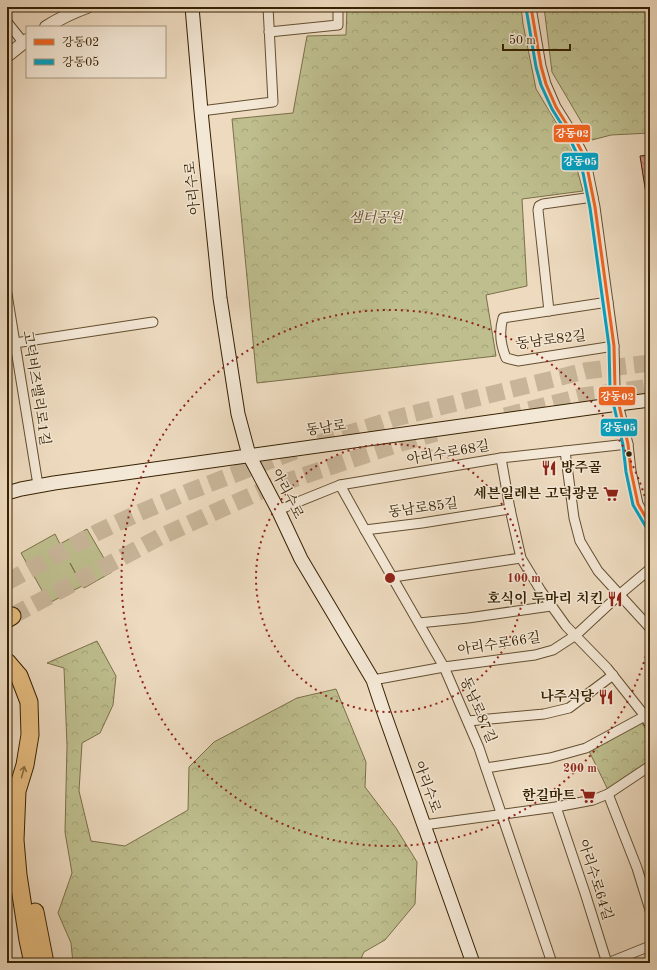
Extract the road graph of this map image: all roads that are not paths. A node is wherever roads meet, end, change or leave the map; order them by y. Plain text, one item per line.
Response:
1 (87, 7) edge
2 (192, 7) edge
3 (268, 7) edge
4 (338, 7) edge
5 (531, 7) edge
6 (7, 22) edge
7 (48, 26) edge
8 (269, 32) junction
9 (25, 41) edge
10 (7, 56) edge
11 (201, 111) junction
12 (593, 197) junction
13 (7, 294) edge
14 (608, 302) junction
15 (549, 311) junction
16 (153, 322) dead end
17 (15, 342) junction
18 (614, 346) junction
19 (650, 400) edge
20 (618, 404) junction
21 (628, 444) junction
22 (565, 451) junction
23 (249, 455) junction
24 (500, 458) junction
25 (38, 485) junction
26 (340, 485) junction
27 (7, 493) edge
28 (510, 509) junction
29 (278, 510) junction
30 (650, 525) edge
31 (365, 530) junction
32 (521, 558) junction
33 (650, 569) edge
34 (393, 577) junction
35 (619, 594) junction
36 (552, 606) junction
37 (419, 623) junction
38 (650, 628) edge
39 (576, 635) junction
40 (7, 662) edge
41 (444, 667) junction
42 (612, 675) junction
43 (373, 680) junction
44 (645, 716) junction
45 (468, 721) junction
46 (650, 725) edge
47 (650, 766) edge
48 (486, 768) junction
49 (608, 794) junction
50 (556, 807) junction
51 (502, 814) junction
52 (424, 825) junction
53 (17, 864) junction
54 (650, 910) edge
55 (650, 946) edge
56 (33, 963) edge
57 (45, 963) edge
58 (473, 963) edge
59 (552, 963) edge
60 (608, 963) edge

1 - 7 street
2 - 11 main road, 아리수로
3 - 8 street
4 - 8 street
5 - 12 street
6 - 9 street
8 - 11 street
9 - 10 street
11 - 23 main road, 아리수로
12 - 14 street
12 - 15 street, 동남로82길
13 - 17 street, 고덕비즈밸리로1길
14 - 15 street, 동남로82길
14 - 18 street
15 - 18 street, 동남로82길
16 - 17 street
17 - 25 street, 고덕비즈밸리로1길
18 - 20 street
19 - 20 main road, 동남로
20 - 21 street
20 - 23 main road, 동남로
21 - 22 street, 아리수로68길
21 - 30 street
22 - 24 street, 아리수로68길
22 - 35 street
23 - 25 main road, 동남로
23 - 29 main road, 아리수로
24 - 26 street, 아리수로68길
24 - 28 street
25 - 27 main road, 동남로
26 - 29 street, 아리수로68길
26 - 31 street, 동남로87길
28 - 31 street, 동남로85길
28 - 32 street
29 - 43 main road, 아리수로
31 - 34 street, 동남로87길
32 - 34 street
32 - 36 street
33 - 35 street, 아리수로66길
34 - 37 street, 동남로87길
35 - 38 street
35 - 39 street, 아리수로66길
36 - 37 street
36 - 39 street
37 - 41 street, 동남로87길
39 - 41 street, 아리수로66길
39 - 42 street
53 -> 40 highway
41 - 43 street, 아리수로66길
41 - 45 street, 동남로87길
42 - 44 street
42 - 45 street
43 - 52 main road, 아리수로
44 - 46 street
44 - 48 street
45 - 48 street, 동남로87길
47 - 49 street
48 - 51 street, 동남로87길
49 - 50 street
49 - 54 street
50 - 51 street
50 - 60 street, 아리수로64길
51 - 52 street
51 - 59 street, 동남로87길
52 - 58 main road, 아리수로
53 - 56 highway
53 - 57 highway
55 - 60 street

